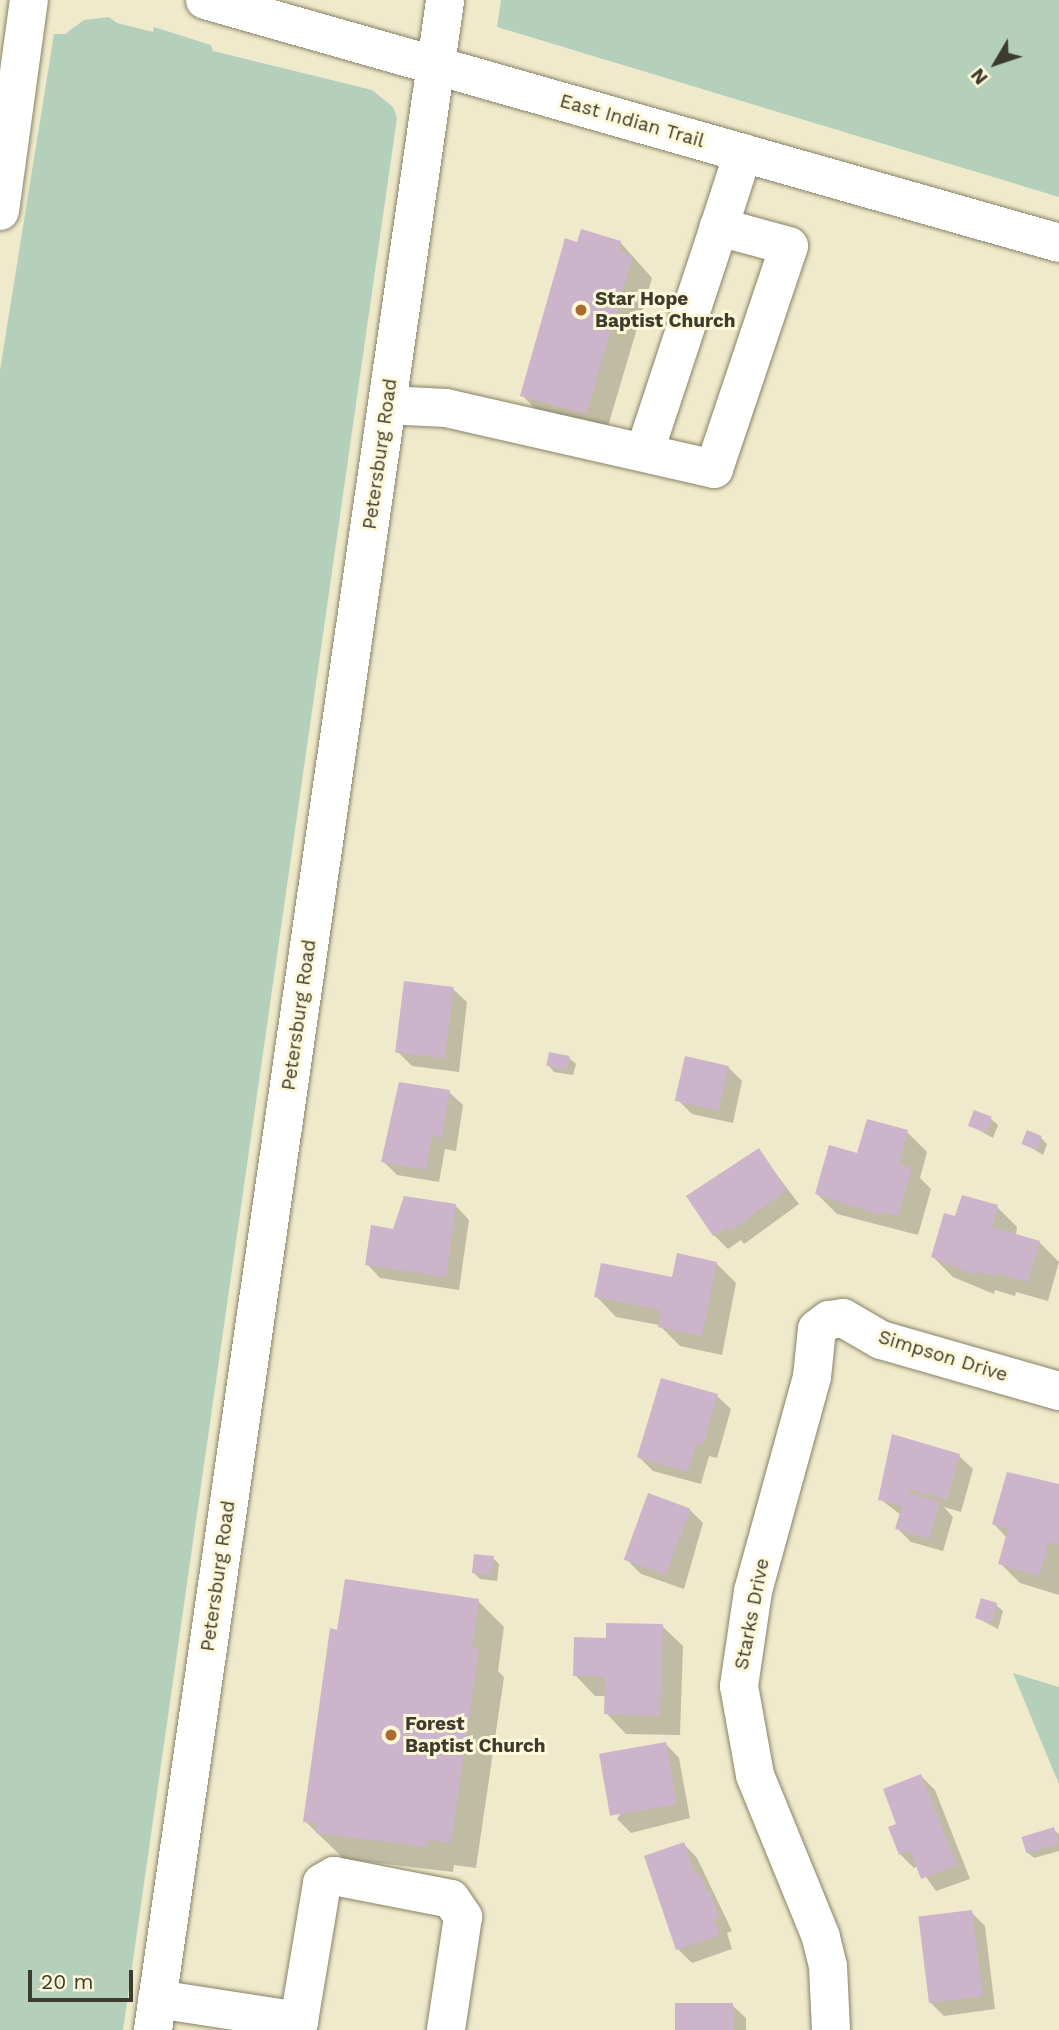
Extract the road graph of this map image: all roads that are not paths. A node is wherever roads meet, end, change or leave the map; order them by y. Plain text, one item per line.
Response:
1 (29, 0) edge
2 (205, 0) edge
3 (445, 0) edge
4 (436, 65) junction
5 (743, 153) junction
6 (0, 211) edge
7 (719, 227) junction
8 (1059, 243) edge
9 (387, 405) junction
10 (645, 450) junction
11 (829, 1320) joint
12 (1059, 1391) edge
13 (155, 2014) edge
14 (298, 2026) edge
15 (446, 2030) edge
16 (831, 2030) edge

1 - 6 street
2 - 4 street, East Indian Trail
3 - 4 street, Petersburg Road
4 - 5 street, East Indian Trail
4 - 9 street, Petersburg Road
5 - 7 street
5 - 8 street, East Indian Trail
7 - 10 street
7 - 10 street
9 - 10 street
9 - 13 street, Petersburg Road
11 - 12 street, Simpson Drive
11 - 16 street, Starks Drive
13 - 14 street
14 - 15 street

